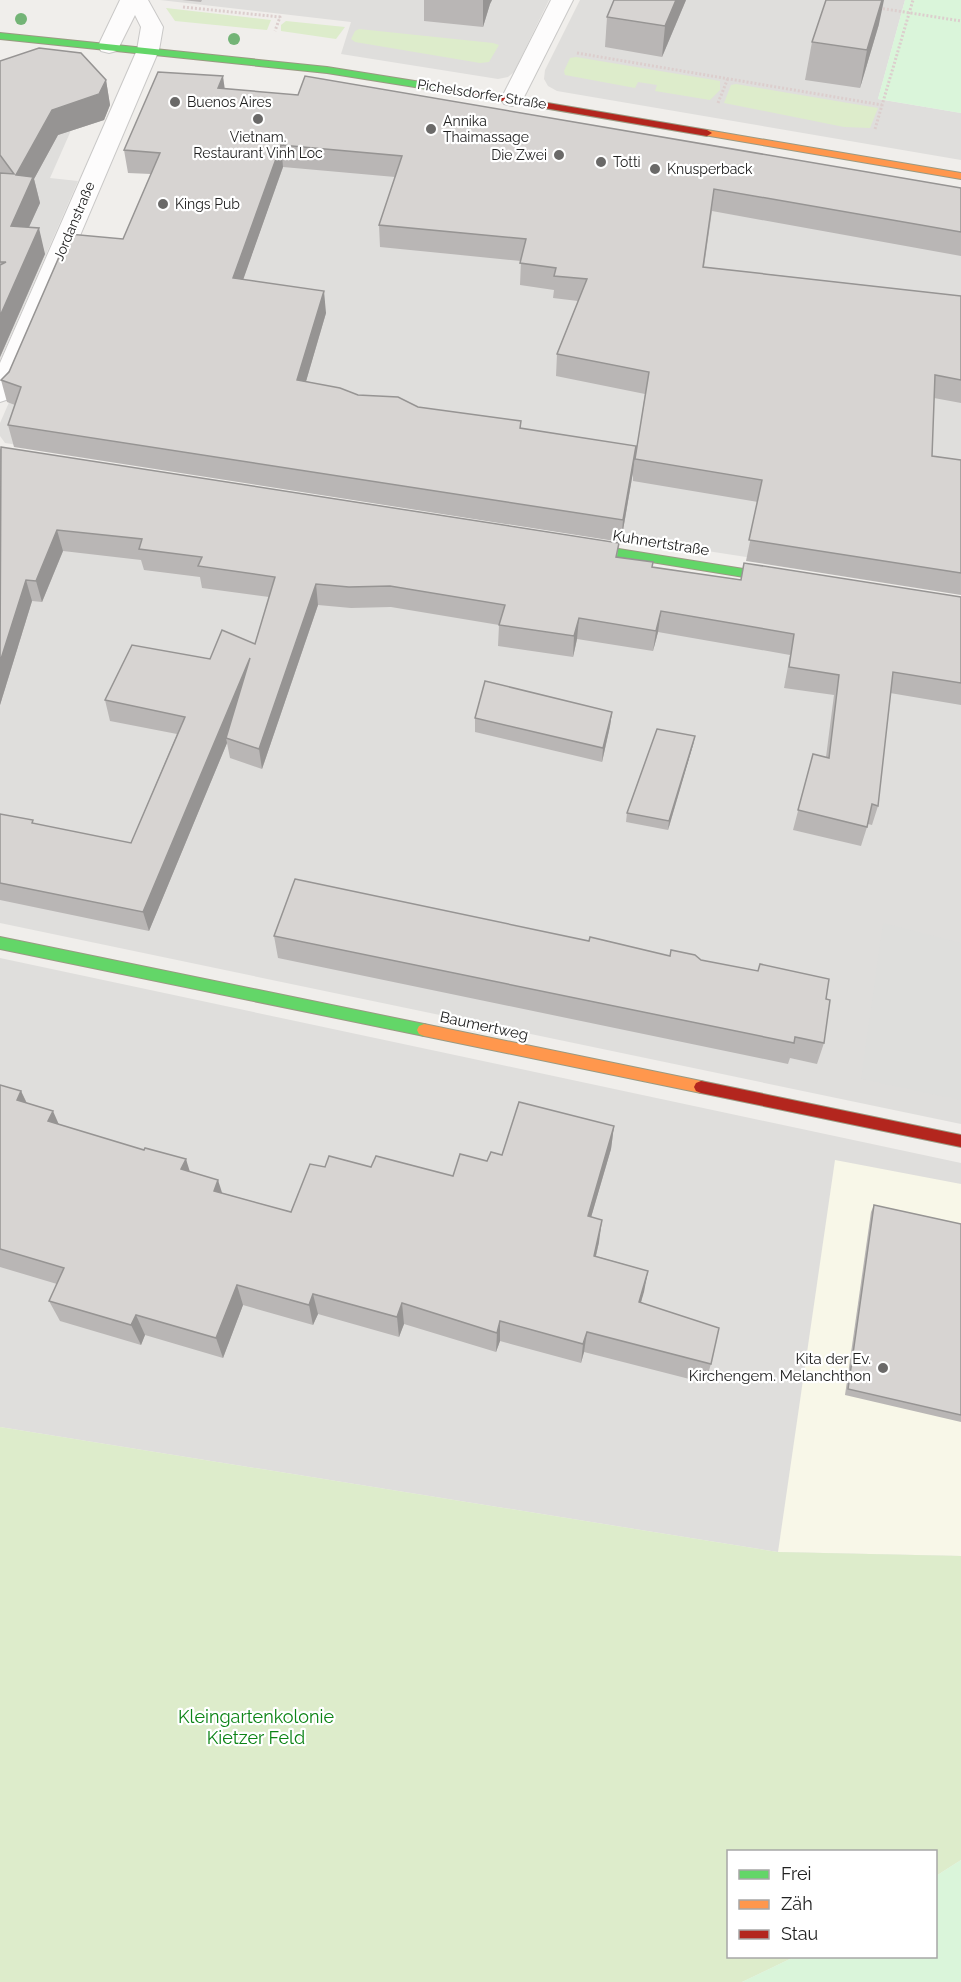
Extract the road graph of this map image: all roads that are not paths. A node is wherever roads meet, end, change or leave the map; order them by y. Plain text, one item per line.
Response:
1 (131, 0) edge
2 (137, 0) edge
3 (562, 0) edge
4 (0, 36) edge
5 (110, 46) junction
6 (148, 50) junction
7 (512, 99) junction
8 (961, 176) edge
9 (0, 393) edge
10 (557, 544) edge
11 (799, 582) edge
12 (0, 943) edge
13 (961, 1141) edge

1 - 5 street
2 - 6 street
3 - 7 street
4 - 5 street, Pichelsdorfer Straße
5 - 6 street, Pichelsdorfer Straße
6 - 7 street, Pichelsdorfer Straße
6 - 9 street, Jordanstraße
7 - 8 street, Pichelsdorfer Straße
10 - 11 street, Kuhnertstraße
12 - 13 street, Baumertweg

